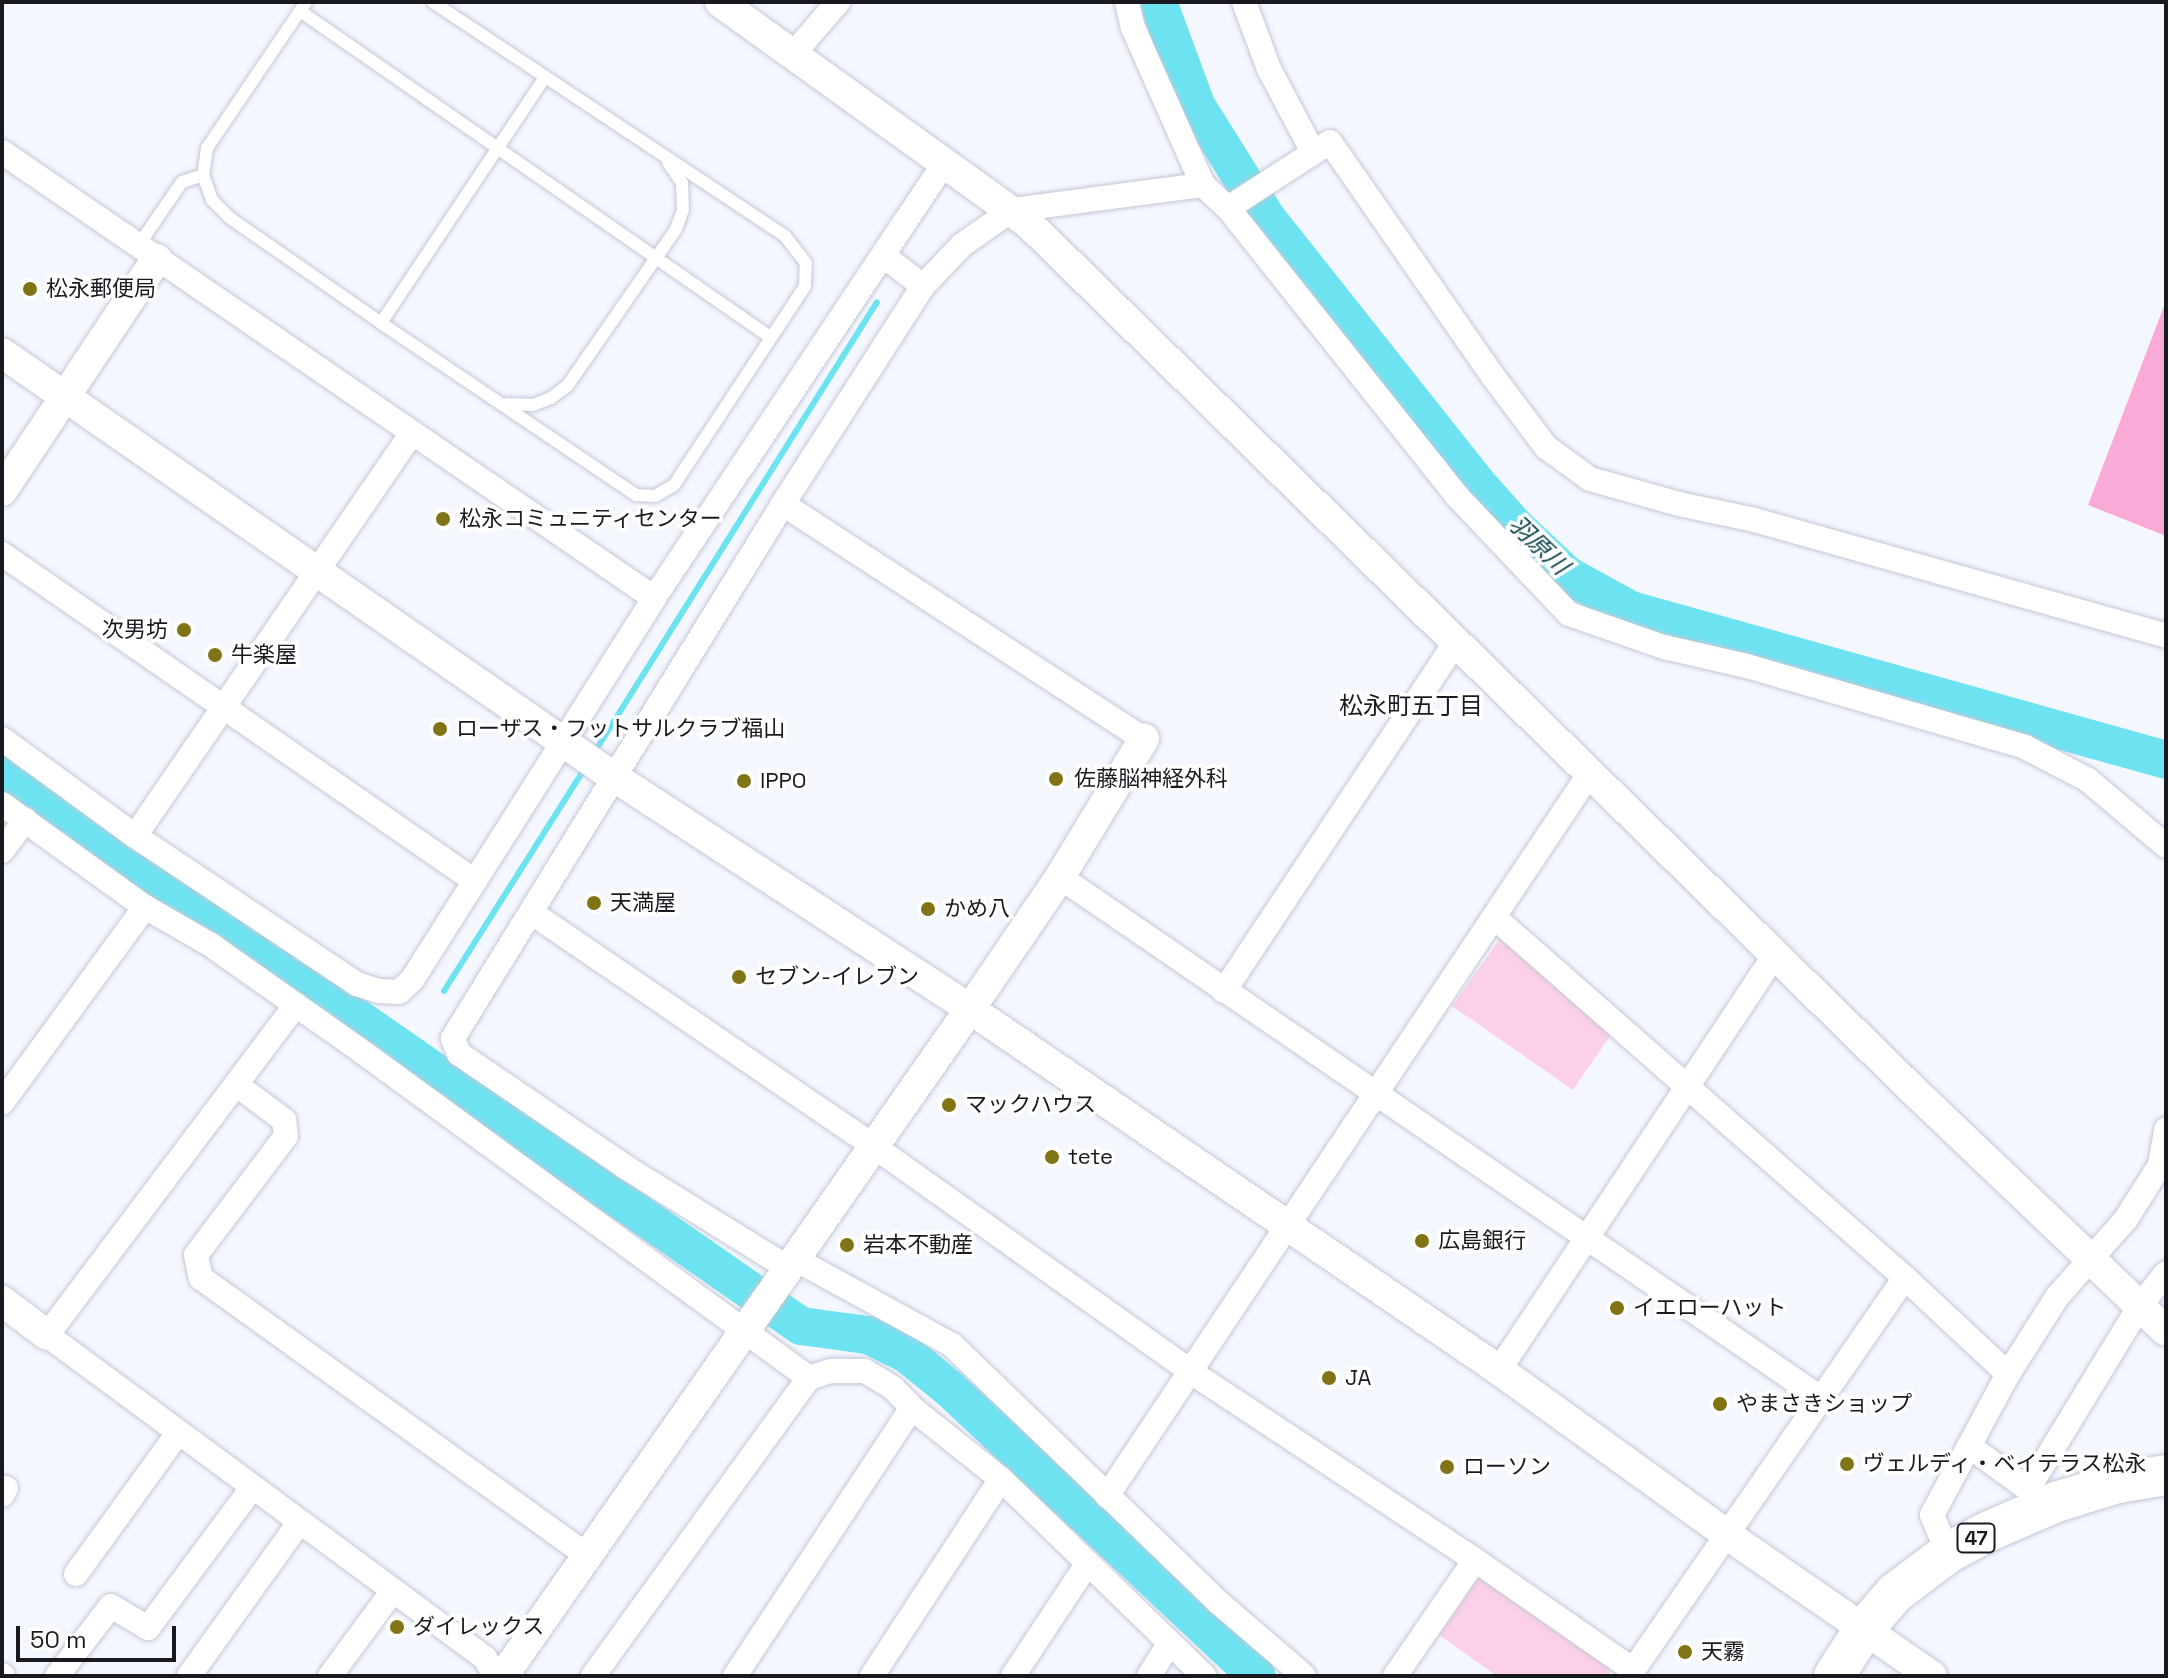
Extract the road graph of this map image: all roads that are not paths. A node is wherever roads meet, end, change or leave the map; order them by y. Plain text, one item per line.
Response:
1 (433, 2) edge
2 (720, 2) edge
3 (838, 2) edge
4 (1127, 2) edge
5 (1244, 2) edge
6 (303, 6) edge
7 (793, 54) junction
8 (545, 77) junction
9 (499, 149) junction
10 (2, 152) edge
11 (1313, 152) junction
12 (665, 158) junction
13 (945, 162) junction
14 (203, 175) junction
15 (1203, 185) junction
16 (1228, 208) junction
17 (1012, 210) junction
18 (147, 253) junction
19 (884, 256) junction
20 (656, 259) junction
21 (923, 286) junction
22 (381, 323) junction
23 (770, 337) junction
24 (2, 353) edge
25 (483, 391) junction
26 (63, 395) junction
27 (411, 435) junction
28 (2, 491) edge
29 (783, 504) junction
30 (2, 554) edge
31 (318, 572) junction
32 (654, 598) junction
33 (2166, 636) edge
34 (1456, 642) junction
35 (224, 708) junction
36 (2, 739) edge
37 (1144, 739) joint
38 (572, 748) junction
39 (1590, 773) junction
40 (610, 775) junction
41 (2, 804) edge
42 (25, 820) junction
43 (135, 836) junction
44 (2166, 846) edge
45 (2, 851) edge
46 (1060, 877) junction
47 (475, 881) junction
48 (145, 907) junction
49 (532, 913) junction
50 (1494, 917) junction
51 (1775, 954) junction
52 (1224, 991) junction
53 (295, 1006) junction
54 (970, 1009) junction
55 (237, 1085) junction
56 (1687, 1086) junction
57 (1375, 1096) junction
58 (2, 1103) edge
59 (2166, 1130) edge
60 (872, 1145) junction
61 (1290, 1227) junction
62 (1585, 1238) junction
63 (2090, 1260) junction
64 (788, 1268) junction
65 (2166, 1273) edge
66 (1905, 1278) junction
67 (2, 1301) edge
68 (2139, 1307) junction
69 (748, 1322) junction
70 (2166, 1331) edge
71 (47, 1335) junction
72 (1499, 1370) junction
73 (1191, 1372) junction
74 (2008, 1374) junction
75 (809, 1378) junction
76 (1822, 1399) junction
77 (912, 1408) junction
78 (178, 1433) junction
79 (1969, 1446) junction
80 (2166, 1475) edge
81 (1001, 1479) junction
82 (252, 1488) junction
83 (1107, 1496) junction
84 (299, 1523) junction
85 (1726, 1534) junction
86 (1948, 1553) junction
87 (588, 1556) junction
88 (1475, 1560) junction
89 (1087, 1564) junction
90 (76, 1574) dead end
91 (392, 1592) junction
92 (1864, 1629) junction
93 (1170, 1643) junction
94 (1631, 1673) edge
95 (1925, 1674) edge
96 (57, 1676) edge
97 (189, 1676) edge
98 (330, 1676) edge
99 (495, 1676) edge
100 (503, 1676) edge
101 (593, 1676) edge
102 (735, 1676) edge
103 (872, 1676) edge
104 (1013, 1676) edge
105 (1149, 1676) edge
106 (1204, 1676) edge
107 (1304, 1676) edge
108 (1395, 1676) edge
109 (1834, 1676) edge

1 - 8 lane
2 - 7 street
3 - 7 street
4 - 15 street
5 - 11 street
6 - 9 lane
6 - 14 lane
7 - 13 street
8 - 9 lane
8 - 12 lane
9 - 20 lane
9 - 22 lane
10 - 18 street
11 - 16 street
11 - 33 street
12 - 20 lane
12 - 23 lane
13 - 17 street
13 - 19 street
14 - 18 lane
14 - 22 lane
15 - 16 street
15 - 17 street
16 - 44 street
17 - 21 street
17 - 34 street
18 - 26 street
18 - 27 street
19 - 21 street
19 - 32 street
20 - 23 lane
20 - 25 lane
21 - 29 street
22 - 25 lane
23 - 25 lane
24 - 26 street
26 - 28 street
26 - 31 street
27 - 31 street
27 - 32 street
29 - 37 street
29 - 40 street
30 - 35 street
31 - 35 street
31 - 38 street
32 - 38 street
34 - 39 street
34 - 52 street
35 - 43 street
35 - 47 street
36 - 43 street
37 - 46 street
38 - 40 street
38 - 47 street
39 - 50 street
39 - 51 street
40 - 49 street
40 - 54 street
41 - 42 street
42 - 45 street
42 - 48 street
43 - 47 street
46 - 52 street
46 - 54 street
48 - 53 street
48 - 58 street
49 - 60 street
49 - 64 street
50 - 56 street
50 - 57 street
51 - 56 street
51 - 63 street
52 - 57 street
53 - 55 street
53 - 69 street
54 - 60 street
54 - 61 street
55 - 71 street
55 - 87 street
56 - 62 street
56 - 66 street
57 - 61 street
57 - 62 street
59 - 63 street
60 - 64 street
60 - 73 street
61 - 72 street
61 - 73 street
62 - 72 street
62 - 76 street
63 - 68 street
63 - 74 street
64 - 69 street
64 - 83 street
65 - 68 street
66 - 74 street
66 - 76 street
67 - 71 street
68 - 70 street
68 - 79 street
69 - 75 street
69 - 87 street
71 - 78 street
72 - 85 street
73 - 83 street
73 - 88 street
74 - 79 street
75 - 77 street
75 - 101 street
76 - 85 street
77 - 81 street
77 - 102 street
78 - 82 street
78 - 90 street
79 - 86 street
80 - 86 main road, 47
81 - 89 street
81 - 103 street
82 - 84 street
82 - 96 street
83 - 107 street
84 - 91 street
84 - 97 street
85 - 92 street
85 - 94 street
86 - 92 main road, 47
87 - 100 street
88 - 94 street
88 - 108 street
89 - 93 street
89 - 104 street
91 - 98 street
91 - 99 street
92 - 95 street
92 - 109 main road, 47
93 - 105 street
93 - 106 street

